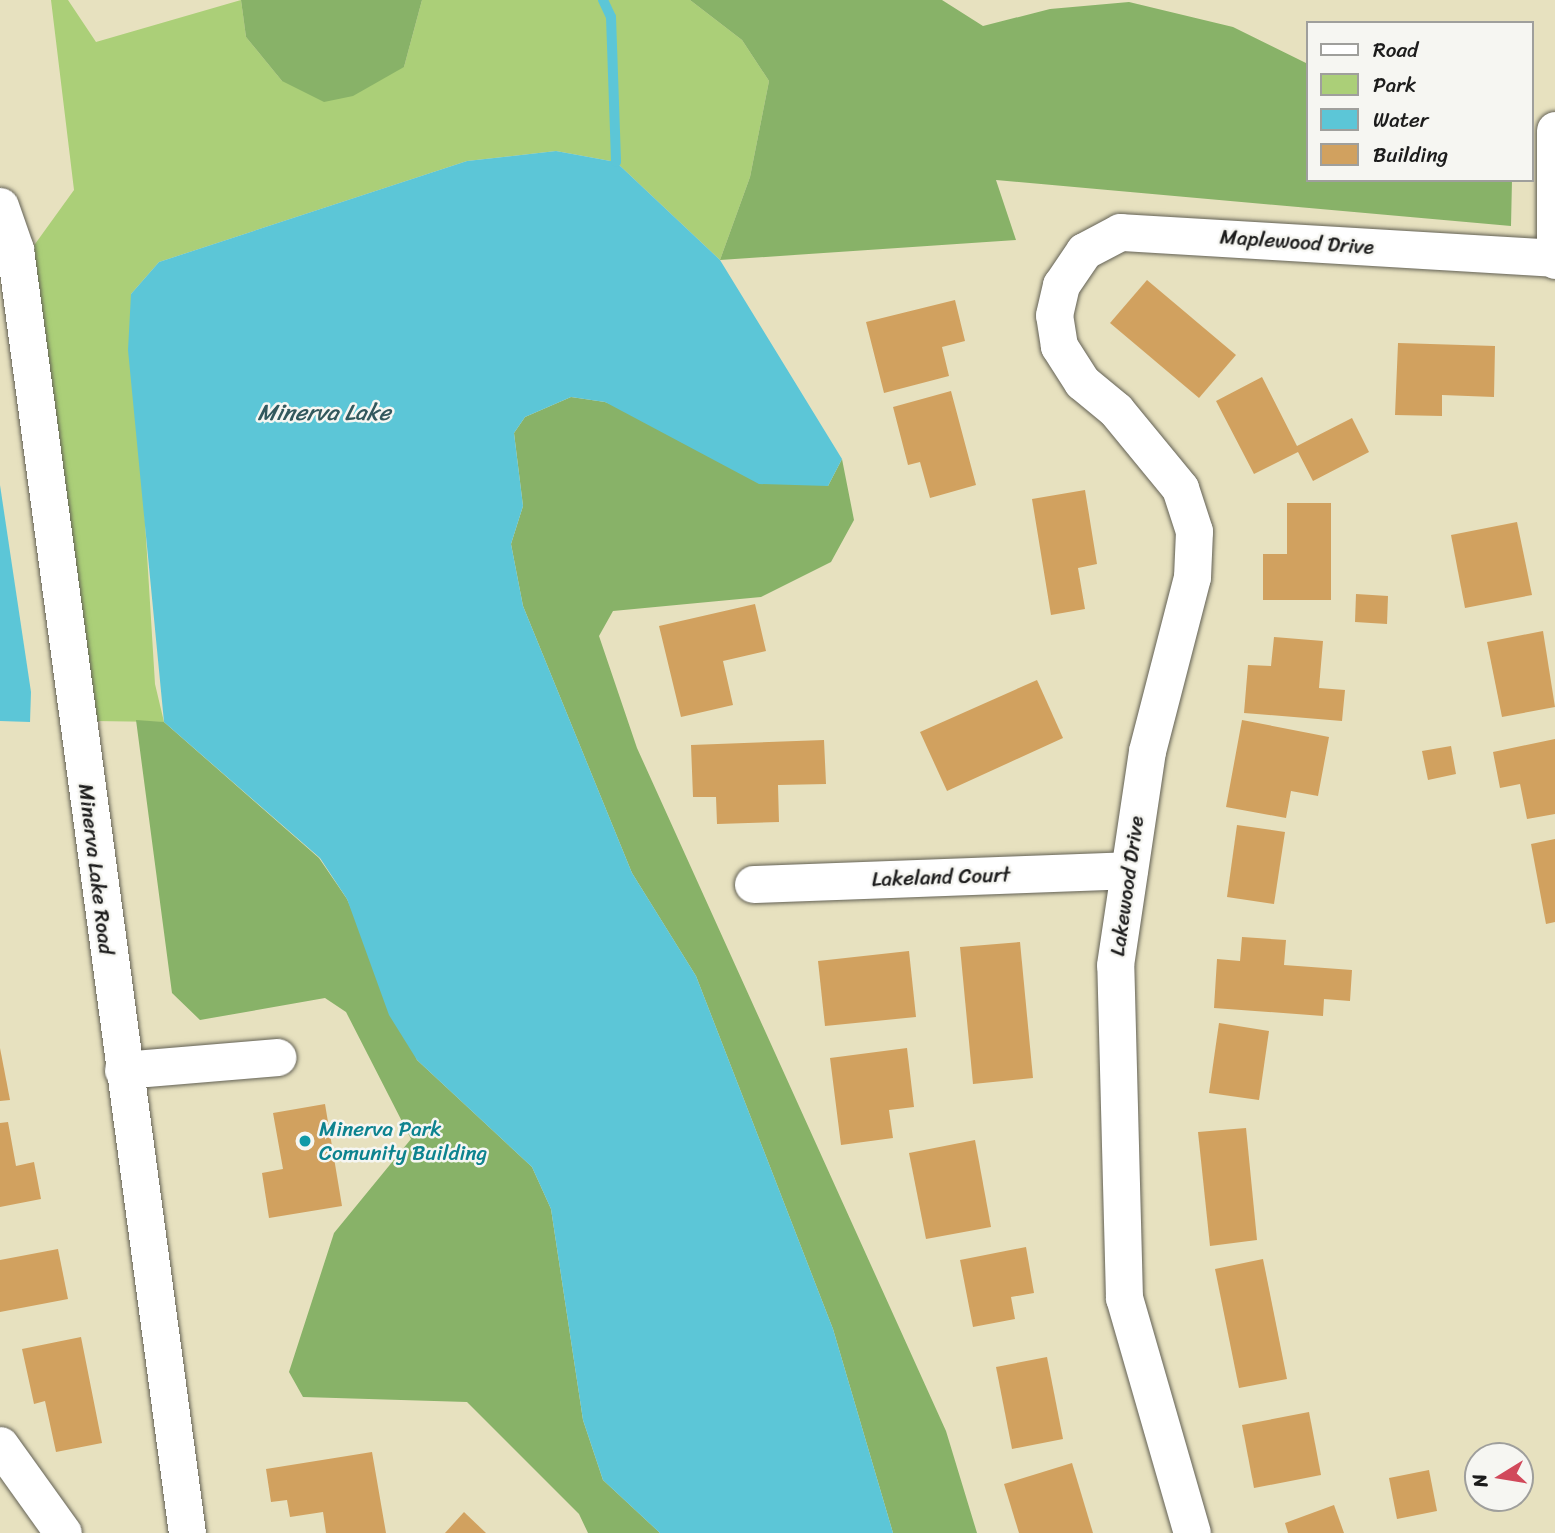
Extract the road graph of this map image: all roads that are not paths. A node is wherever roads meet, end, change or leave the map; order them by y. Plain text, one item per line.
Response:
1 (1555, 131) edge
2 (0, 206) edge
3 (1555, 258) edge
4 (1061, 285) joint
5 (1129, 870) junction
6 (753, 884) dead end
7 (278, 1057) dead end
8 (123, 1070) junction
9 (0, 1445) edge
10 (63, 1533) edge
11 (187, 1533) edge
12 (1192, 1533) edge

1 - 3 street
2 - 8 street, Minerva Lake Road
3 - 4 street, Maplewood Drive
4 - 5 street, Lakewood Drive
5 - 6 street, Lakeland Court
5 - 12 street, Lakewood Drive
7 - 8 street
8 - 11 street, Minerva Lake Road
9 - 10 street

